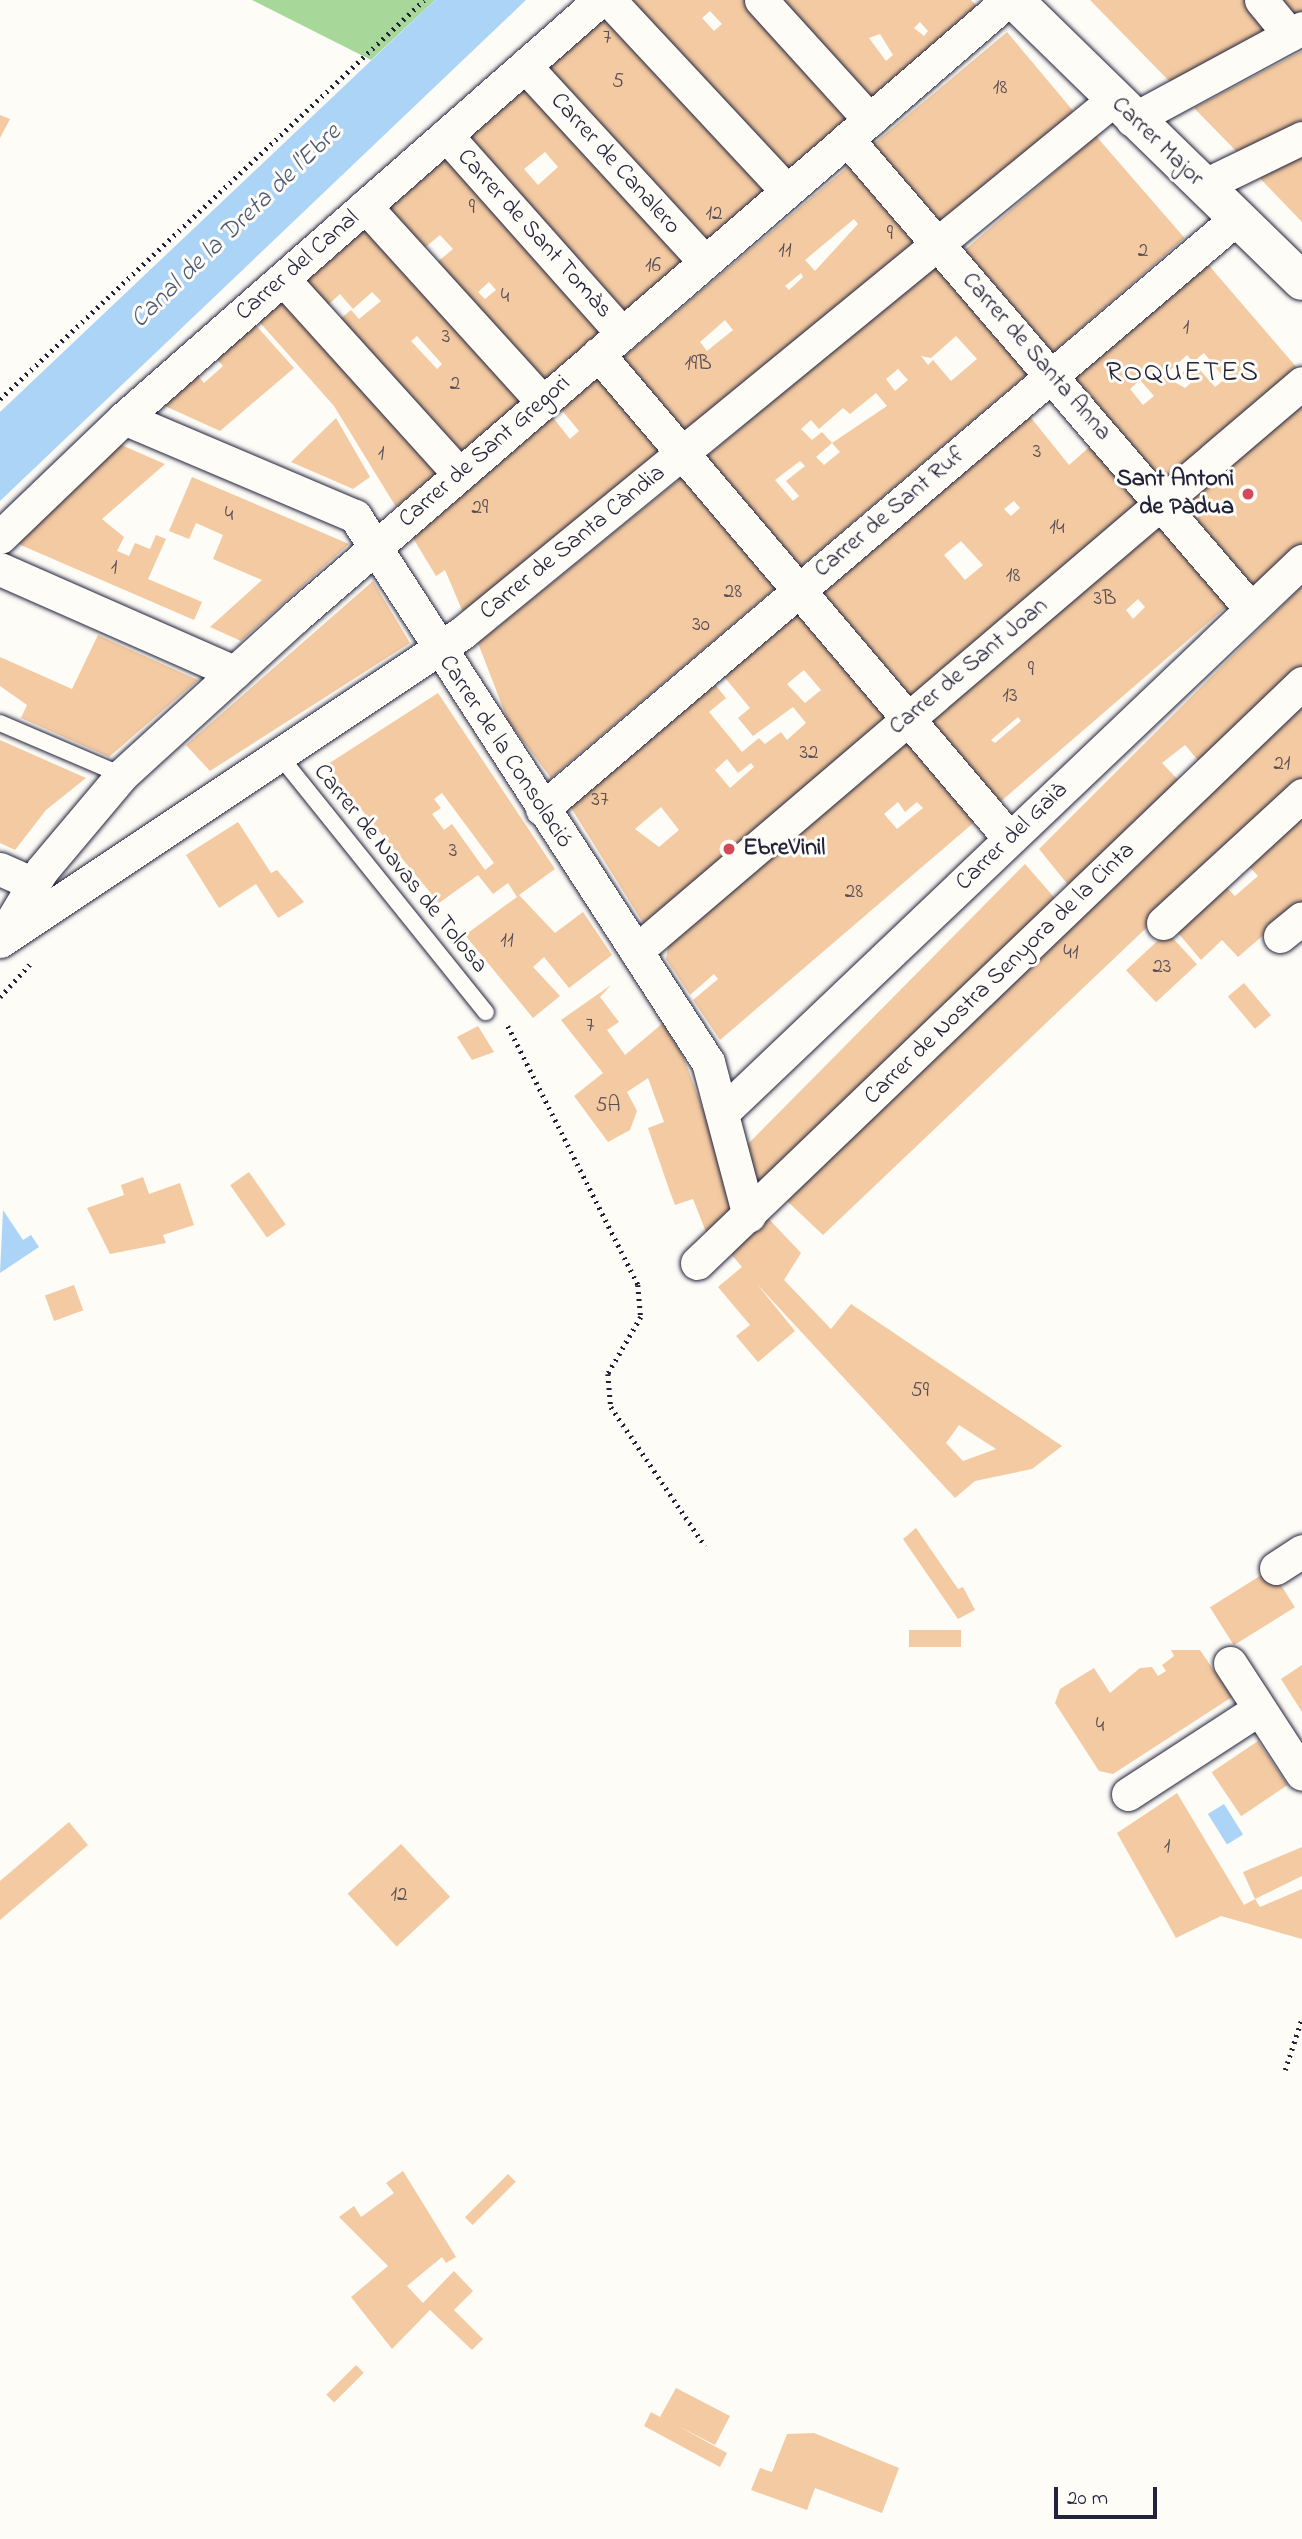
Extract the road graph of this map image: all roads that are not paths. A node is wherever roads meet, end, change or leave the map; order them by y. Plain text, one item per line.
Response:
1 (600, 0) edge
2 (608, 0) edge
3 (761, 0) edge
4 (1011, 0) edge
5 (1261, 0) edge
6 (1296, 31) edge
7 (526, 66) junction
8 (1122, 110) junction
9 (858, 129) junction
10 (446, 135) junction
11 (1302, 138) edge
12 (1203, 186) junction
13 (787, 191) junction
14 (365, 206) junction
15 (1237, 218) junction
16 (938, 242) junction
17 (705, 262) junction
18 (283, 279) junction
19 (1302, 281) edge
20 (622, 333) junction
21 (598, 354) junction
22 (1051, 376) junction
23 (1302, 383) edge
24 (543, 402) junction
25 (124, 418) junction
26 (684, 452) junction
27 (459, 474) junction
28 (1162, 502) junction
29 (0, 537) edge
30 (376, 546) junction
31 (1302, 561) edge
32 (0, 569) edge
33 (798, 591) junction
34 (1251, 609) junction
35 (438, 649) junction
36 (234, 672) junction
37 (1302, 683) edge
38 (906, 720) junction
39 (0, 723) edge
40 (279, 755) junction
41 (122, 775) junction
42 (1302, 795) edge
43 (542, 809) junction
44 (1010, 839) junction
45 (0, 869) edge
46 (34, 884) junction
47 (1163, 923) dead end
48 (0, 941) edge
49 (636, 951) junction
50 (486, 1012) road end
51 (722, 1113) junction
52 (750, 1216) junction
53 (696, 1263) dead end
54 (1230, 1663) dead end
55 (1259, 1709) junction
56 (1302, 1774) edge
57 (1128, 1794) dead end

1 - 7 street, Carrer del Canal
2 - 13 street
3 - 9 street, Carrer de Santa Anna
4 - 8 street, Carrer Major
4 - 9 street, Carrer de Sant Gregori
5 - 6 street
6 - 8 street, Carrer de Santa Càndia
7 - 10 street, Carrer del Canal
7 - 17 street, Carrer de Canalero
8 - 12 street, Carrer Major
8 - 16 street, Carrer de Santa Càndia
9 - 13 street, Carrer de Sant Gregori
9 - 16 street, Carrer de Santa Anna
10 - 14 street, Carrer del Canal
10 - 20 street, Carrer de Sant Tomàs
11 - 12 street
12 - 15 street, Carrer Major
13 - 17 street, Carrer de Sant Gregori
14 - 18 street, Carrer del Canal
14 - 24 street
15 - 19 street, Carrer Major
15 - 22 street, Carrer de Sant Ruf
16 - 22 street, Carrer de Santa Anna
16 - 26 street, Carrer de Santa Càndia
17 - 20 street, Carrer de Sant Gregori
18 - 25 street, Carrer del Canal
18 - 27 street
20 - 21 street, Carrer de Sant Gregori
21 - 24 street, Carrer de Sant Gregori
21 - 26 street
22 - 28 street, Carrer de Santa Anna
22 - 33 street, Carrer de Sant Ruf
23 - 28 street, Carrer de Sant Joan
24 - 27 street, Carrer de Sant Gregori
25 - 29 street, Carrer del Canal
25 - 30 street, Carrer de la Consolació
26 - 33 street
26 - 35 street, Carrer de Santa Càndia
27 - 30 street, Carrer de Sant Gregori
28 - 34 street, Carrer de Santa Anna
28 - 38 street, Carrer de Sant Joan
30 - 35 street, Carrer de la Consolació
30 - 36 street, Carrer de Sant Gregori
31 - 34 street, Carrer del Gaià
32 - 36 street
33 - 38 street
33 - 43 street, Carrer de Sant Ruf
34 - 44 street, Carrer del Gaià
35 - 40 street, Carrer de Santa Càndia
35 - 43 street, Carrer de la Consolació
36 - 41 street, Carrer de Sant Gregori
37 - 52 street, Carrer de Nostra Senyora de la Cinta
38 - 44 street
38 - 49 street, Carrer de Sant Joan
39 - 41 lane
40 - 48 street, Carrer de Santa Càndia
40 - 50 lane, Carrer de Navas de Tolosa
41 - 46 street, Carrer de Sant Gregori
42 - 47 street
43 - 49 street, Carrer de la Consolació
44 - 51 street, Carrer del Gaià
45 - 46 street
46 - 48 street, Carrer de Sant Gregori
49 - 51 street, Carrer de la Consolació
51 - 52 street, Carrer de la Consolació
52 - 53 street, Carrer de Nostra Senyora de la Cinta
54 - 55 street
55 - 56 street
55 - 57 street

